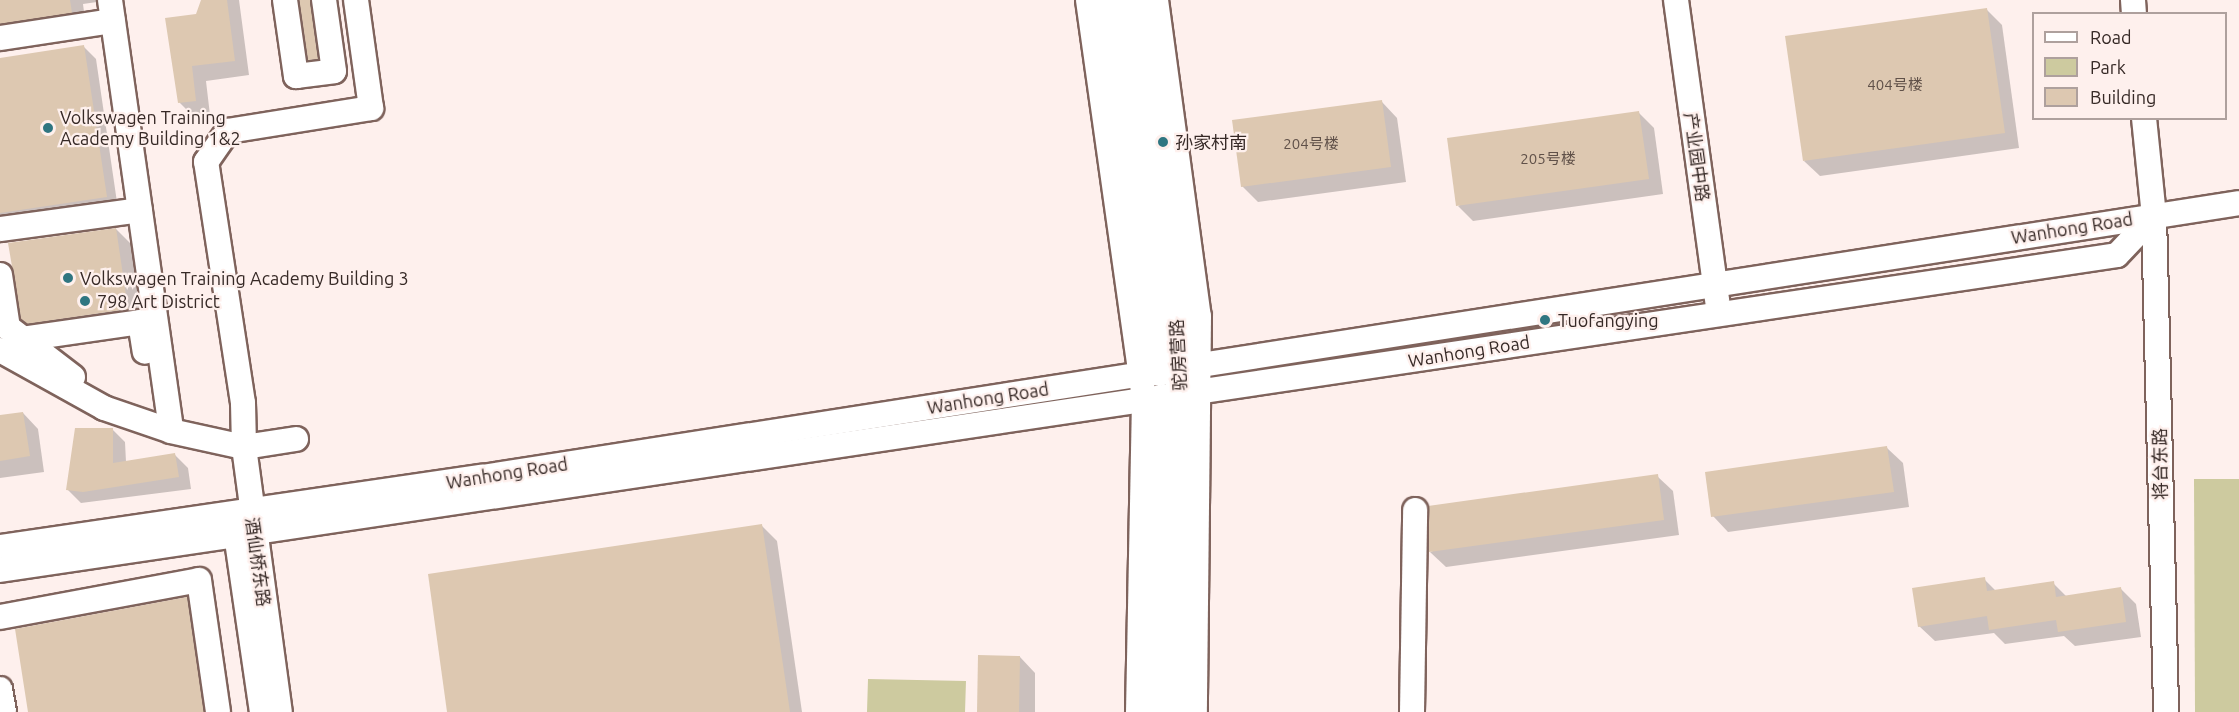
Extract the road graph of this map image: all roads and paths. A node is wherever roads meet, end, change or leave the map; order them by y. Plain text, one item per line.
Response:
1 (285, 0) edge
2 (324, 0) edge
3 (356, 0) edge
4 (1088, 0) edge
5 (1112, 0) edge
6 (1133, 0) edge
7 (1156, 0) edge
8 (1676, 0) edge
9 (112, 11) edge
10 (0, 38) edge
11 (2145, 120) edge
12 (2239, 203) edge
13 (140, 210) junction
14 (2154, 216) junction
15 (0, 229) edge
16 (0, 275) edge
17 (1715, 284) junction
18 (1719, 313) junction
19 (8, 334) edge
20 (147, 366) dead end
21 (73, 377) dead end
22 (1171, 383) junction
23 (171, 431) junction
24 (296, 439) dead end
25 (244, 447) junction
26 (1415, 510) dead end
27 (247, 525) junction
28 (0, 547) edge
29 (0, 570) edge
30 (0, 617) edge
31 (0, 689) edge
32 (4, 712) edge
33 (218, 712) edge
34 (262, 712) edge
35 (280, 712) edge
36 (1138, 712) edge
37 (1158, 712) edge
38 (1176, 712) edge
39 (1195, 712) edge
40 (1412, 712) edge
41 (2166, 712) edge

1 - 2 street
3 - 25 street
4 - 22 street
5 - 22 main road, 驼房营路
6 - 22 main road, 驼房营路
7 - 22 street
8 - 17 street, 产业园中路
9 - 10 street
9 - 13 street
11 - 14 street, 将台东路
12 - 14 street
13 - 15 street
13 - 23 street
14 - 17 street, Wanhong Road
14 - 18 street, Wanhong Road
14 - 41 street, 将台东路
16 - 19 street
17 - 18 street, 产业园中路
17 - 22 street, Wanhong Road
18 - 22 street, Wanhong Road
19 - 20 street
19 - 21 street
19 - 23 street
22 - 27 street, Wanhong Road
22 - 36 street
22 - 37 street, 驼房营路
22 - 38 street, 驼房营路
22 - 39 street
23 - 25 street
24 - 25 street
25 - 27 street
26 - 40 street
27 - 28 street, Wanhong Road
27 - 29 street, Wanhong Road
27 - 34 street, 酒仙桥东路
27 - 35 street, 酒仙桥东路
30 - 33 street
31 - 32 street

